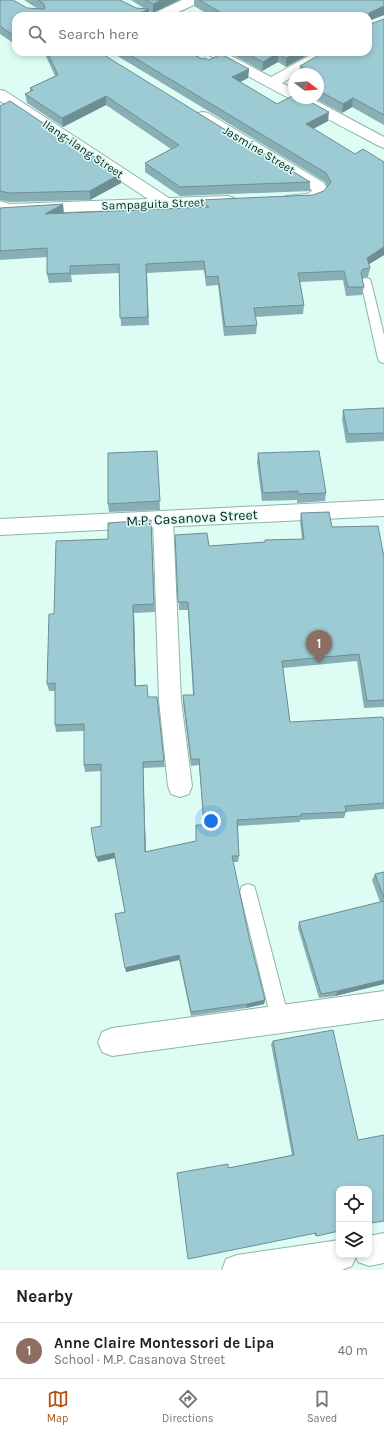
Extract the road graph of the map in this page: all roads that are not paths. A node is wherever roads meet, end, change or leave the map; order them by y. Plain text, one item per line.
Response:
1 (193, 0) edge
2 (168, 12) edge
3 (221, 56) edge
4 (319, 56) edge
5 (271, 83) junction
6 (288, 92) edge
7 (0, 94) edge
8 (311, 104) edge
9 (191, 109) edge
10 (384, 144) edge
11 (273, 200) edge
12 (242, 201) edge
13 (166, 203) junction
14 (0, 206) edge
15 (366, 282) dead end
16 (384, 358) edge
17 (384, 508) edge
18 (163, 519) junction
19 (0, 527) edge
20 (180, 786) dead end
21 (248, 892) dead end
22 (384, 1005) edge
23 (280, 1019) junction
24 (112, 1042) dead end
25 (384, 1248) edge
26 (372, 1250) edge
27 (336, 1256) edge
28 (251, 1269) edge

1 - 2 street
3 - 5 street
4 - 5 street
5 - 6 street
7 - 13 street, Ilang-ilang Street
8 - 10 street
9 - 11 street, Jasmine Street
12 - 13 street, Sampaguita Street
13 - 14 street, Sampaguita Street
15 - 16 lane
17 - 18 street, M.P. Casanova Street
18 - 19 street, M.P. Casanova Street
18 - 20 street
21 - 23 lane
22 - 23 street
23 - 24 street
25 - 26 street
27 - 28 street

